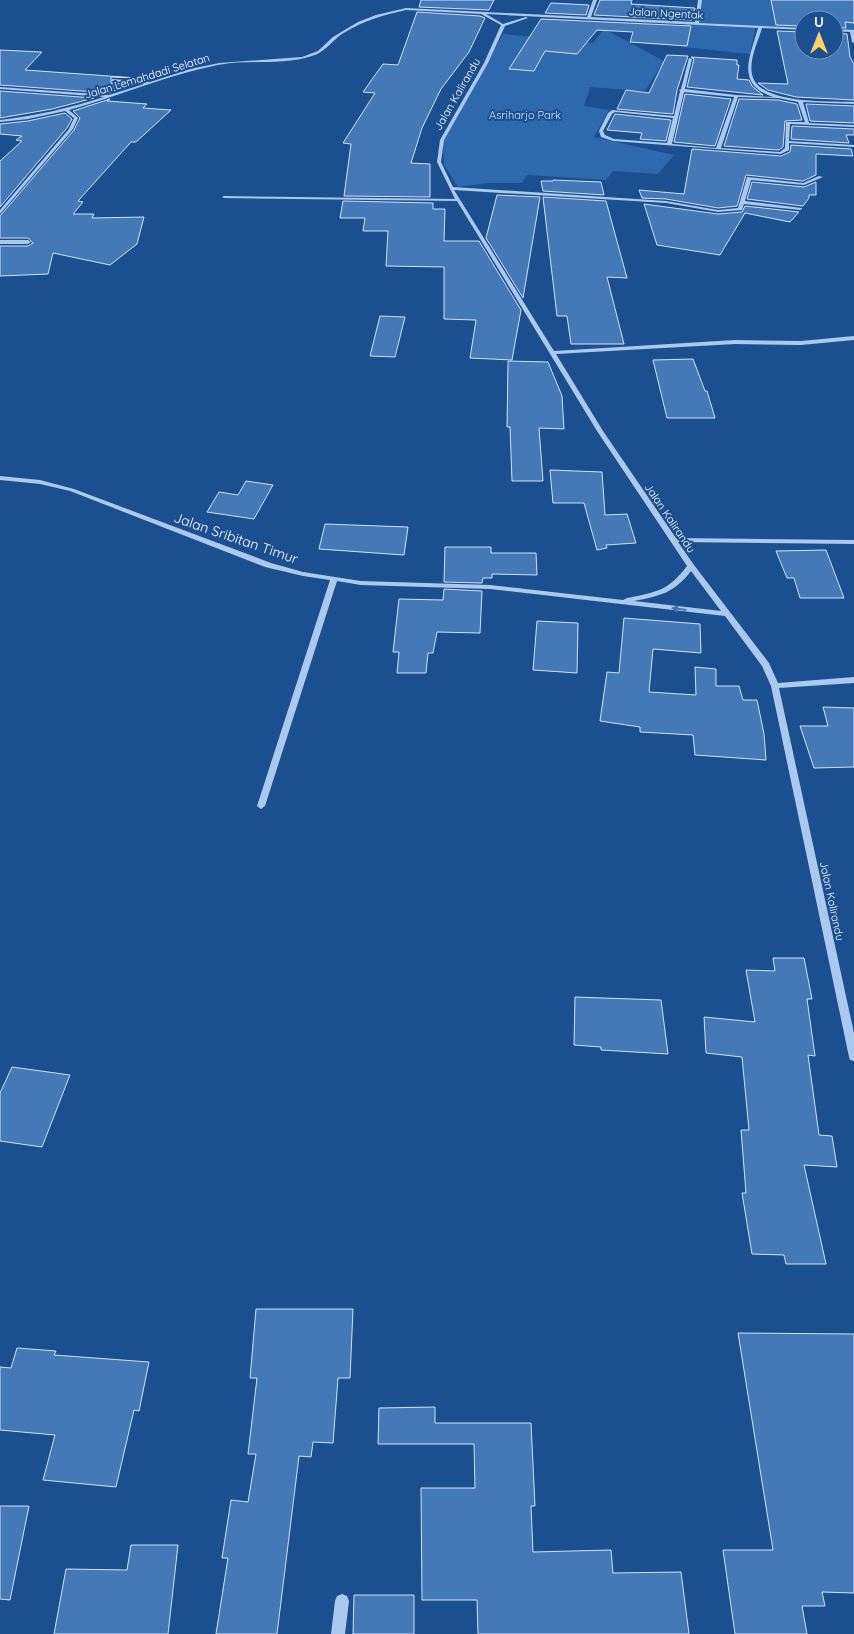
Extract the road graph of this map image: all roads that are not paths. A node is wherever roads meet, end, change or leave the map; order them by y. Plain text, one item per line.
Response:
1 (595, 0) edge
2 (700, 0) edge
3 (410, 4) dead end
4 (406, 9) junction
5 (480, 13) junction
6 (533, 16) junction
7 (589, 18) junction
8 (697, 23) junction
9 (503, 25) junction
10 (760, 27) junction
11 (794, 29) edge
12 (853, 31) edge
13 (854, 42) edge
14 (690, 59) dead end
15 (262, 60) joint
16 (112, 80) dead end
17 (155, 83) junction
18 (0, 88) edge
19 (681, 90) junction
20 (113, 96) junction
21 (736, 96) junction
22 (776, 98) junction
23 (800, 100) junction
24 (854, 104) edge
25 (65, 109) junction
26 (675, 117) junction
27 (0, 121) edge
28 (807, 123) junction
29 (854, 126) edge
30 (787, 142) junction
31 (669, 145) junction
32 (854, 146) edge
33 (718, 149) junction
34 (821, 178) dead end
35 (451, 188) junction
36 (224, 196) dead end
37 (459, 200) junction
38 (743, 202) junction
39 (800, 209) dead end
40 (0, 212) edge
41 (0, 242) edge
42 (28, 242) dead end
43 (854, 338) edge
44 (552, 353) junction
45 (0, 478) edge
46 (673, 540) junction
47 (854, 542) edge
48 (690, 566) junction
49 (334, 579) junction
50 (620, 602) junction
51 (728, 614) junction
52 (854, 680) edge
53 (775, 686) junction
54 (261, 806) dead end
55 (854, 1057) edge
56 (342, 1601) dead end
57 (338, 1634) edge

1 - 7 street
2 - 8 street
3 - 4 street
4 - 5 street, Jalan Ngentak
4 - 15 street, Jalan Lemahdadi Selatan
5 - 6 street, Jalan Ngentak
5 - 9 street
6 - 7 street, Jalan Ngentak
6 - 9 street
7 - 8 street, Jalan Ngentak
8 - 10 street, Jalan Ngentak
9 - 35 street, Jalan Kalirandu
10 - 11 street, Jalan Ngentak
10 - 22 street
12 - 13 street
14 - 19 street
15 - 17 street, Jalan Lemahdadi Selatan
16 - 17 street
17 - 20 street, Jalan Lemahdadi Selatan
18 - 20 street
19 - 21 street
19 - 26 street
20 - 25 street, Jalan Lemahdadi Selatan
21 - 22 street
21 - 33 street
22 - 23 street
23 - 24 street
23 - 28 street
25 - 27 street, Jalan Lemahdadi Selatan
25 - 40 street
26 - 31 street
26 - 31 street
28 - 29 street
28 - 30 street
30 - 32 street
30 - 33 street
31 - 33 street
34 - 38 street
35 - 37 street, Jalan Kalirandu
35 - 38 street
36 - 37 street
37 - 44 street, Jalan Kalirandu
38 - 39 street
41 - 42 street
43 - 44 street
44 - 46 street, Jalan Kalirandu
45 - 49 street, Jalan Sribitan Timur
46 - 47 street
46 - 48 street, Jalan Kalirandu
48 - 50 street, Jalan Sribitan Timur
48 - 51 street, Jalan Kalirandu
49 - 50 street, Jalan Sribitan Timur
49 - 54 street
51 -> 50 street, Jalan Sribitan Timur
51 - 53 street, Jalan Kalirandu
52 - 53 street
53 - 55 street, Jalan Kalirandu
56 - 57 street

